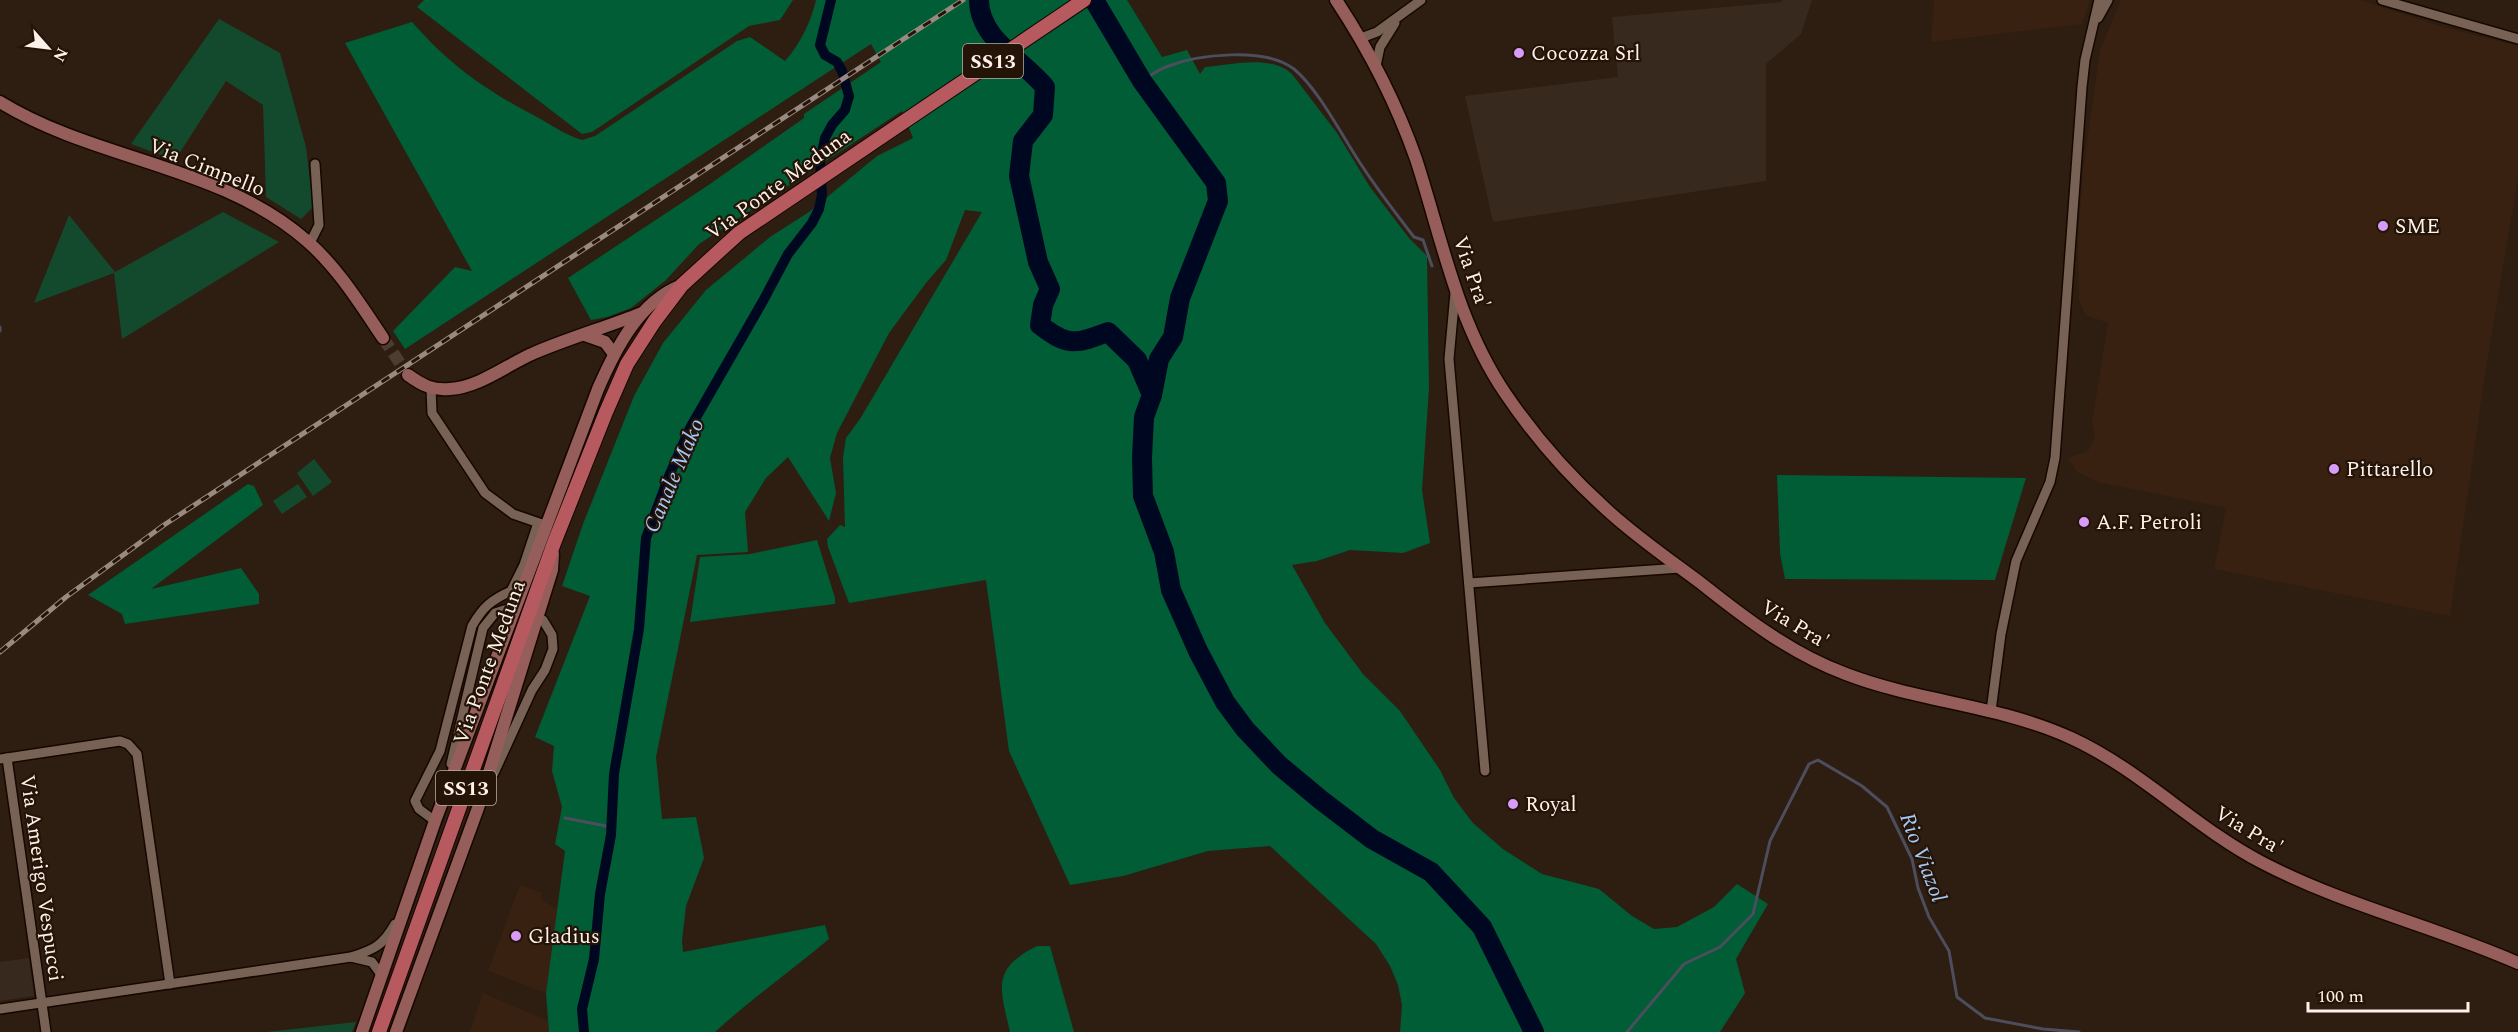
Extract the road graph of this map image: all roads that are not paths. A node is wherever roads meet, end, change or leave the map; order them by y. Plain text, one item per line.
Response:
1 (1084, 0) edge
2 (1336, 0) edge
3 (1421, 0) edge
4 (2099, 0) edge
5 (2108, 0) edge
6 (2382, 0) edge
7 (1407, 10) junction
8 (2095, 23) junction
9 (1361, 38) junction
10 (2518, 39) edge
11 (1376, 66) junction
12 (3, 104) edge
13 (315, 164) dead end
14 (310, 243) junction
15 (682, 285) junction
16 (1455, 293) junction
17 (644, 313) junction
18 (585, 335) junction
19 (383, 338) tunnel mouth
20 (614, 354) junction
21 (408, 375) tunnel mouth
22 (431, 388) junction
23 (542, 524) junction
24 (554, 543) junction
25 (1680, 568) junction
26 (1469, 583) junction
27 (510, 608) dead end
28 (543, 620) dead end
29 (1990, 711) junction
30 (3, 759) edge
31 (1485, 771) dead end
32 (444, 799) junction
33 (478, 808) junction
34 (435, 821) junction
35 (407, 904) junction
36 (351, 957) junction
37 (2518, 963) edge
38 (297, 965) joint
39 (382, 976) junction
40 (170, 984) junction
41 (42, 1002) junction
42 (0, 1009) edge
43 (46, 1032) edge
44 (362, 1032) edge
45 (379, 1032) edge
46 (396, 1032) edge

1 - 15 main road, Via Ponte Meduna / SS13
2 - 9 street, Via Pra'
3 - 7 street
4 - 8 street
5 - 8 street
6 - 10 street
7 - 9 street
7 - 11 street
8 - 29 street
9 - 11 street, Via Pra'
11 - 16 street, Via Pra'
12 - 14 street, Via Cimpello
13 - 14 street
14 - 19 street, Via Cimpello
15 - 17 street, Via Ponte Meduna
15 - 24 main road, Via Ponte Meduna / SS13
16 - 25 street, Via Pra'
16 - 26 street
17 - 18 street
17 - 20 street, Via Ponte Meduna
18 - 20 street
18 - 22 street
20 - 23 street, Via Ponte Meduna
21 - 22 street
22 - 23 street
23 - 32 street, Via Ponte Meduna
23 - 34 street, Via Ponte Meduna
24 - 33 street, Via Ponte Meduna
24 - 45 main road, Via Ponte Meduna / SS13
25 - 26 street
25 - 29 street, Via Pra'
26 - 31 street
27 - 32 street, Via Ponte Meduna
28 - 33 street
29 - 37 street, Via Pra'
30 - 40 street, Via Amerigo Vespucci
30 - 41 street, Via Amerigo Vespucci
32 - 34 street, Via Ponte Meduna
33 - 46 street, Via Ponte Meduna
34 - 35 street, Via Ponte Meduna
35 - 36 street, Via Ponte Meduna
35 - 39 street, Via Ponte Meduna
36 - 38 street, Via Ponte Meduna
36 - 39 street
38 - 40 street, Via Amerigo Vespucci
39 - 44 street, Via Ponte Meduna
40 - 41 street, Via Amerigo Vespucci
41 - 42 street, Via Amerigo Vespucci
41 - 43 street, Via Amerigo Vespucci

